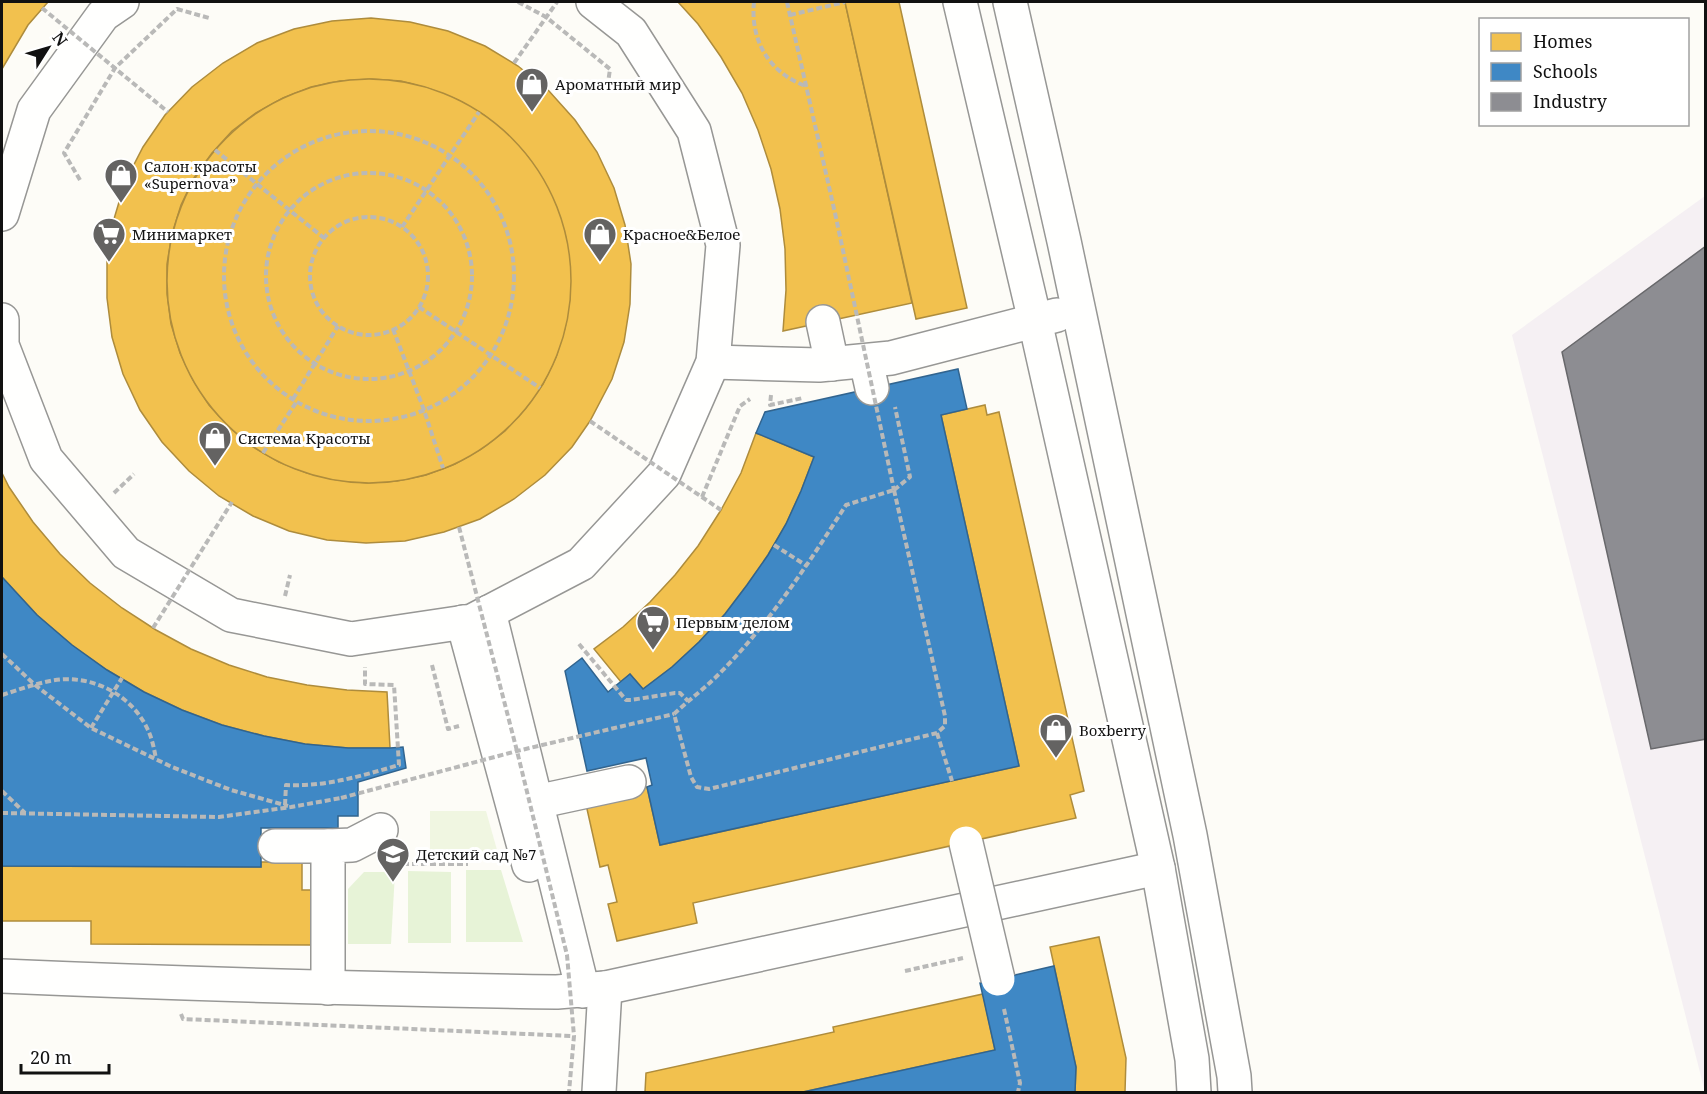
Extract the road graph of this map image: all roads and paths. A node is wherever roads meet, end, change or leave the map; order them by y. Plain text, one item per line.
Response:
1 (122, 2) edge
2 (518, 2) edge
3 (556, 2) edge
4 (593, 2) edge
5 (754, 2) edge
6 (787, 2) edge
7 (960, 2) edge
8 (1010, 2) edge
9 (845, 3) edge
10 (42, 8) dead end
11 (790, 15) junction
12 (546, 17) junction
13 (209, 18) dead end
14 (514, 63) dead end
15 (115, 68) junction
16 (806, 86) junction
17 (608, 90) dead end
18 (168, 112) dead end
19 (479, 112) dead end
20 (214, 150) dead end
21 (448, 156) junction
22 (80, 180) dead end
23 (256, 185) junction
24 (426, 190) junction
25 (289, 211) junction
26 (2, 214) edge
27 (402, 226) junction
28 (324, 238) junction
29 (419, 307) junction
30 (1078, 310) junction
31 (2, 320) edge
32 (1035, 321) junction
33 (823, 322) dead end
34 (338, 326) junction
35 (393, 329) junction
36 (456, 332) junction
37 (490, 355) junction
38 (713, 362) junction
39 (315, 364) junction
40 (832, 364) junction
41 (410, 371) junction
42 (877, 383) junction
43 (540, 388) dead end
44 (750, 399) dead end
45 (295, 400) junction
46 (424, 410) junction
47 (590, 421) dead end
48 (263, 453) dead end
49 (443, 468) dead end
50 (134, 474) dead end
51 (894, 490) junction
52 (111, 495) dead end
53 (702, 497) junction
54 (232, 502) dead end
55 (721, 510) dead end
56 (459, 527) dead end
57 (774, 545) dead end
58 (807, 566) junction
59 (290, 575) dead end
60 (284, 602) dead end
61 (476, 617) junction
62 (153, 628) dead end
63 (579, 644) dead end
64 (2, 654) edge
65 (432, 665) dead end
66 (122, 678) dead end
67 (365, 684) dead end
68 (35, 686) junction
69 (113, 692) junction
70 (2, 695) edge
71 (688, 702) junction
72 (674, 714) junction
73 (460, 726) dead end
74 (91, 728) junction
75 (937, 733) junction
76 (517, 751) junction
77 (156, 760) junction
78 (952, 781) dead end
79 (629, 782) dead end
80 (2, 790) edge
81 (536, 802) junction
82 (285, 805) junction
83 (291, 807) junction
84 (2, 813) edge
85 (25, 813) junction
86 (381, 830) dead end
87 (966, 843) dead end
88 (275, 846) dead end
89 (328, 846) junction
90 (385, 864) dead end
91 (468, 864) dead end
92 (1158, 867) junction
93 (995, 965) junction
94 (905, 971) dead end
95 (2, 976) edge
96 (328, 988) junction
97 (582, 990) junction
98 (183, 1019) dead end
99 (574, 1036) junction
100 (569, 1092) edge
101 (599, 1092) edge
102 (1018, 1092) edge
103 (1194, 1092) edge
104 (1235, 1092) edge

1 - 26 lane
2 - 12 path
3 - 12 path
4 - 38 lane
5 - 16 path
6 - 11 path
7 - 32 lane
8 - 30 lane
9 - 11 path
10 - 15 path, bridge
11 - 16 path
12 - 14 path
12 - 17 path
13 - 15 path
15 - 18 path, bridge
15 - 22 path
16 - 42 path, bridge
19 - 21 path
20 - 23 path
21 - 23 path
21 - 24 path
21 - 37 path
23 - 25 path
23 - 45 path
24 - 25 path
24 - 27 path
24 - 36 path
25 - 28 path
25 - 39 path
27 - 28 path
27 - 29 path
28 - 34 path
29 - 35 path
29 - 36 path
30 - 32 lane
30 - 104 lane
31 - 61 lane
32 - 42 lane
32 - 92 lane
33 - 40 lane
34 - 35 path
34 - 39 path
35 - 41 path
36 - 37 path
36 - 41 path
37 - 43 path
37 - 46 path
38 - 40 lane
38 - 61 lane
39 - 41 path
39 - 45 path
40 - 42 lane
41 - 46 path
42 - 51 path, bridge
42 - 51 path
44 - 53 path
45 - 46 path
45 - 48 path
46 - 49 path
47 - 53 path, bridge
50 - 52 path
51 - 58 path
51 - 75 path
53 - 55 path, bridge
54 - 62 path, bridge
56 - 76 path, bridge
57 - 58 path
58 - 71 path
59 - 60 path
61 - 81 lane
61 - 97 lane
63 - 71 path
64 - 68 path
65 - 73 path
66 - 69 path
67 - 82 path
68 - 69 path
68 - 70 path
68 - 74 path
69 - 74 path
69 - 77 path
71 - 72 path
72 - 75 path
72 - 76 path, bridge
74 - 77 path
75 - 78 path
76 - 83 path, bridge
76 - 99 path, bridge
77 - 82 path
79 - 81 lane
80 - 85 path
81 - 97 lane
82 - 83 path
83 - 85 path
84 - 85 path
86 - 89 lane
87 - 93 lane, bridge
88 - 89 lane
89 - 96 lane
90 - 91 path
92 - 97 lane
92 - 103 lane
93 - 94 path
93 - 102 path
95 - 96 lane
96 - 97 lane
97 - 101 lane
98 - 99 path
99 - 100 path, bridge

